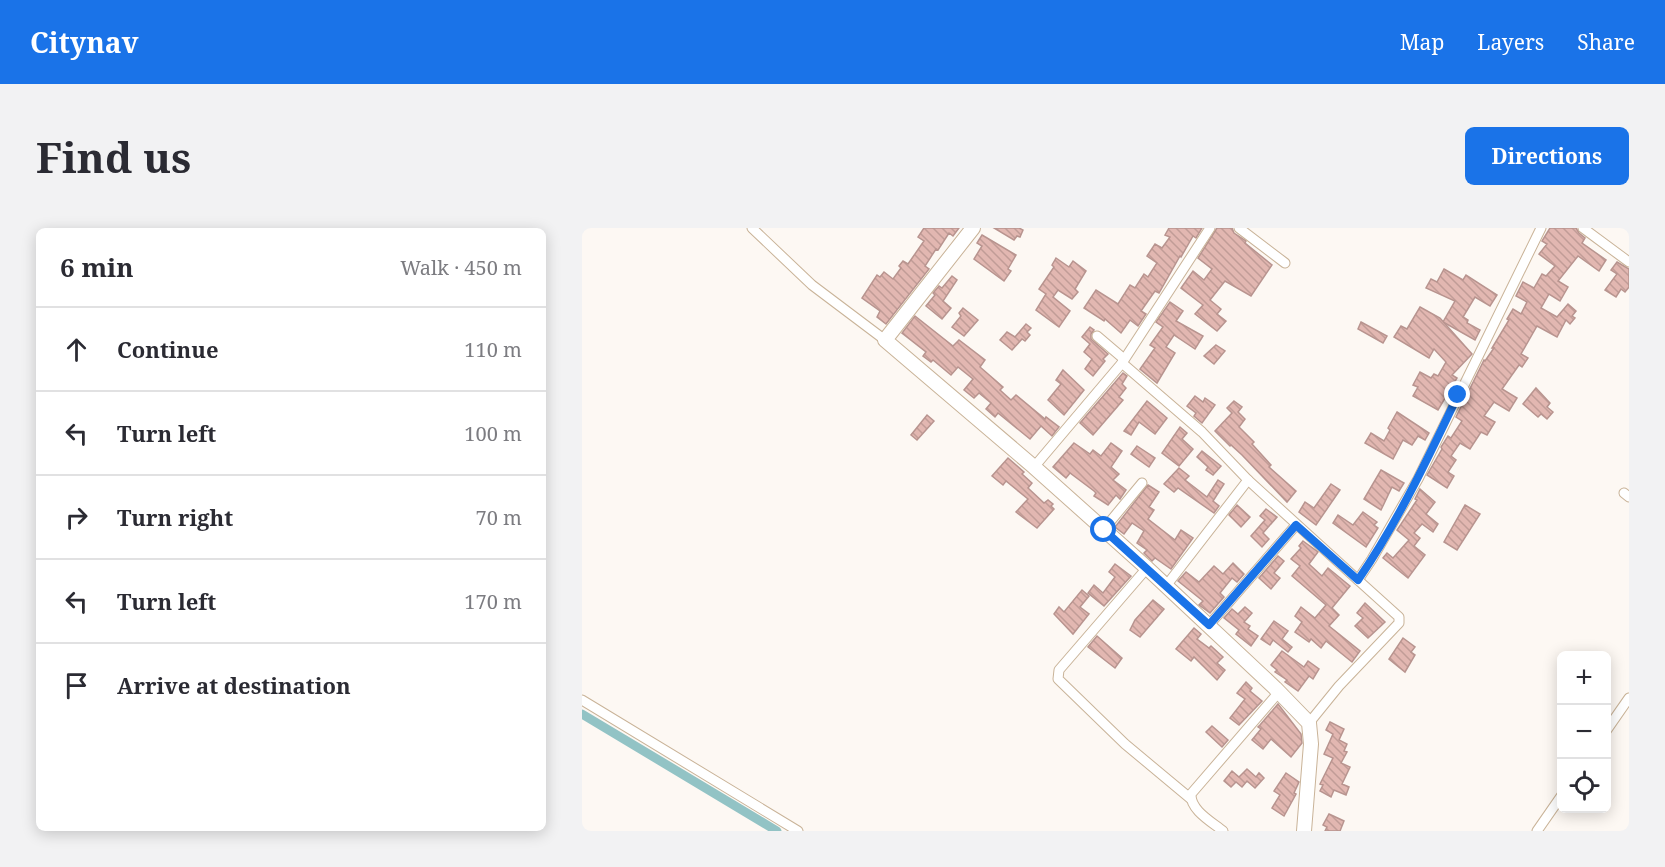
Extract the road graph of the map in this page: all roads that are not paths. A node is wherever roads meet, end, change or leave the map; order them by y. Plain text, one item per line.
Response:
1 (752, 228) edge
2 (973, 228) edge
3 (1210, 228) edge
4 (1239, 228) edge
5 (1541, 228) edge
6 (1583, 228) edge
7 (1629, 262) edge
8 (1285, 263) dead end
9 (1097, 336) dead end
10 (885, 340) junction
11 (1123, 361) junction
12 (1034, 467) junction
13 (1248, 480) junction
14 (1142, 483) dead end
15 (1296, 525) junction
16 (1104, 530) junction
17 (1147, 568) junction
18 (1358, 580) junction
19 (1166, 586) junction
20 (1209, 625) junction
21 (1279, 692) junction
22 (1629, 698) edge
23 (582, 700) edge
24 (1309, 723) junction
25 (1611, 724) edge
26 (1191, 799) junction
27 (1557, 802) edge
28 (1539, 828) edge
29 (798, 831) edge
30 (1223, 831) edge
31 (1304, 831) edge
32 (1551, 831) edge

1 - 10 street
2 - 10 street
3 - 11 street
4 - 8 street
5 - 18 street
6 - 7 street
9 - 11 street
10 - 12 street
11 - 12 street
11 - 13 street
12 - 16 street
13 - 15 street
13 - 19 street
14 - 16 street
15 - 18 street
15 - 20 street
16 - 17 street
17 - 19 street
17 - 26 street
18 - 24 street
19 - 20 street
20 - 21 street
21 - 24 street
21 - 26 street
22 - 25 street
23 - 29 street
24 - 31 street
26 - 30 street
27 - 28 street
28 - 32 street

